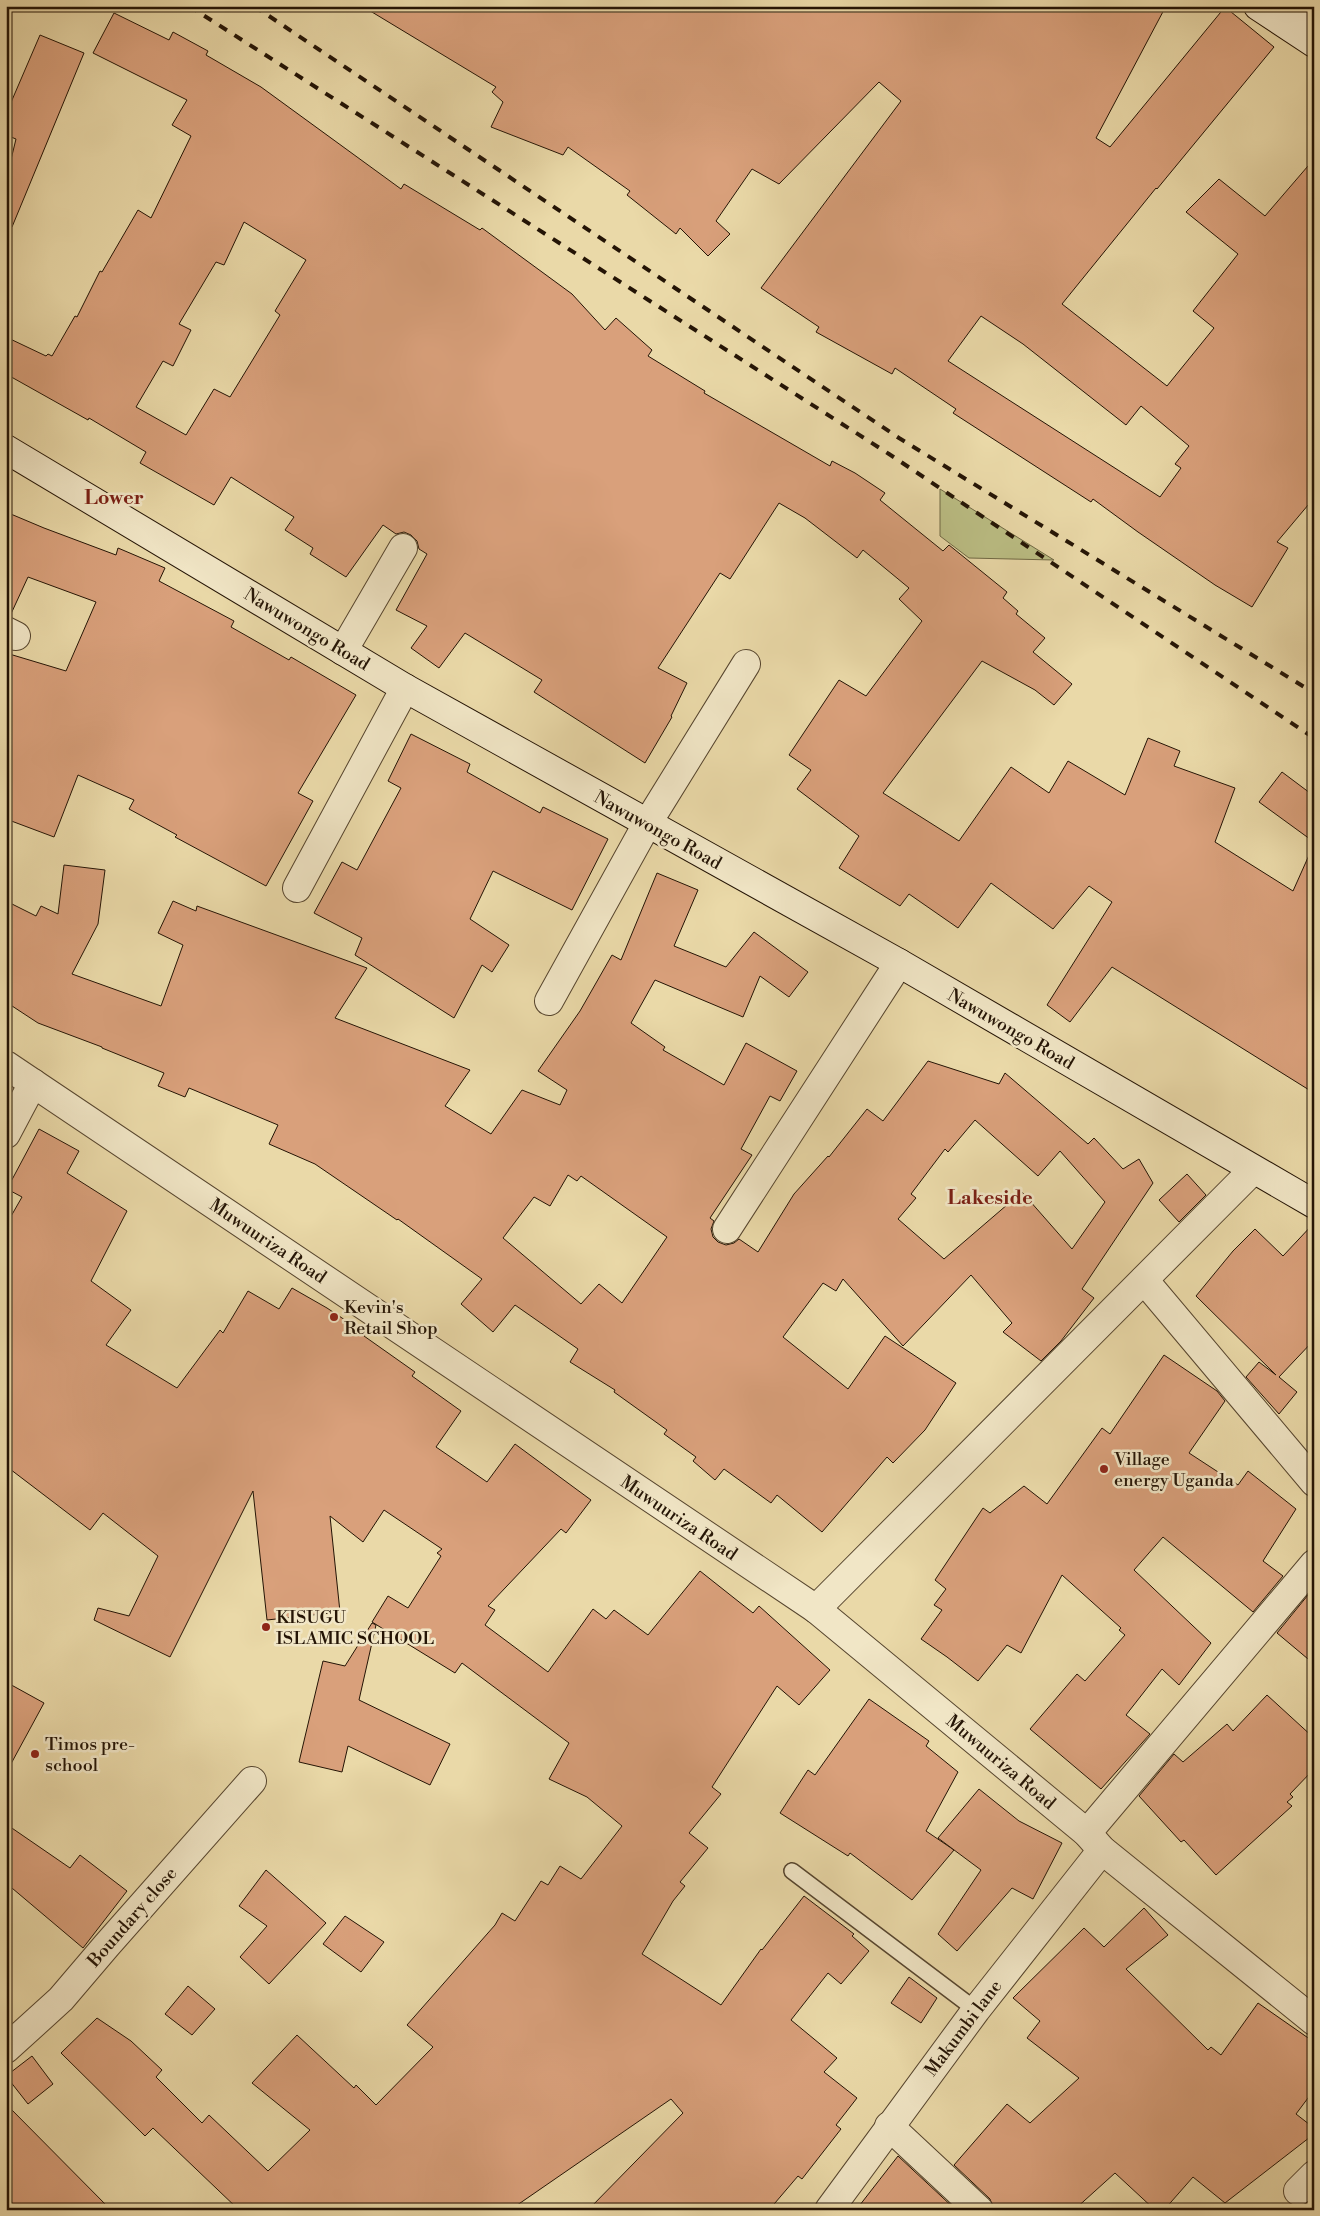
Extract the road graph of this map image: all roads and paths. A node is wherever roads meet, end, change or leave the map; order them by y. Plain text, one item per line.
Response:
1 (1258, 6) edge
2 (1309, 6) edge
3 (1303, 36) edge
4 (6, 449) edge
5 (403, 548) dead end
6 (344, 651) junction
7 (746, 664) dead end
8 (405, 688) junction
9 (647, 824) junction
10 (297, 888) dead end
11 (899, 963) junction
12 (549, 1001) dead end
13 (6, 1065) edge
14 (33, 1083) junction
15 (6, 1134) edge
16 (1253, 1170) junction
17 (1314, 1204) edge
18 (727, 1229) dead end
19 (1144, 1280) junction
20 (1314, 1482) edge
21 (1314, 1564) edge
22 (816, 1609) junction
23 (252, 1781) dead end
24 (1094, 1841) junction
25 (792, 1871) dead end
26 (976, 2010) junction
27 (1314, 2021) edge
28 (6, 2049) edge
29 (889, 2126) junction
30 (829, 2210) edge
31 (979, 2210) edge

1 - 3 street
2 - 3 street
4 - 6 street, Nawuwongo Road
5 - 6 street
6 - 8 street, Nawuwongo Road
7 - 9 street
8 - 9 street, Nawuwongo Road
8 - 10 street
9 - 11 street, Nawuwongo Road
9 - 12 street
11 - 16 street, Nawuwongo Road
11 - 18 street
13 - 14 street, Muwuuriza Road
14 - 15 street
14 - 22 street, Muwuuriza Road
16 - 17 street, Nawuwongo Road
16 - 19 street
19 - 20 street
19 - 22 street
21 - 24 street, Makumbi lane
22 - 24 street, Muwuuriza Road
23 - 28 street, Boundary close
24 - 26 street, Makumbi lane
24 - 27 street, Muwuuriza Road
25 - 26 lane
26 - 29 street, Makumbi lane
29 - 30 street, Makumbi lane
29 - 31 street

